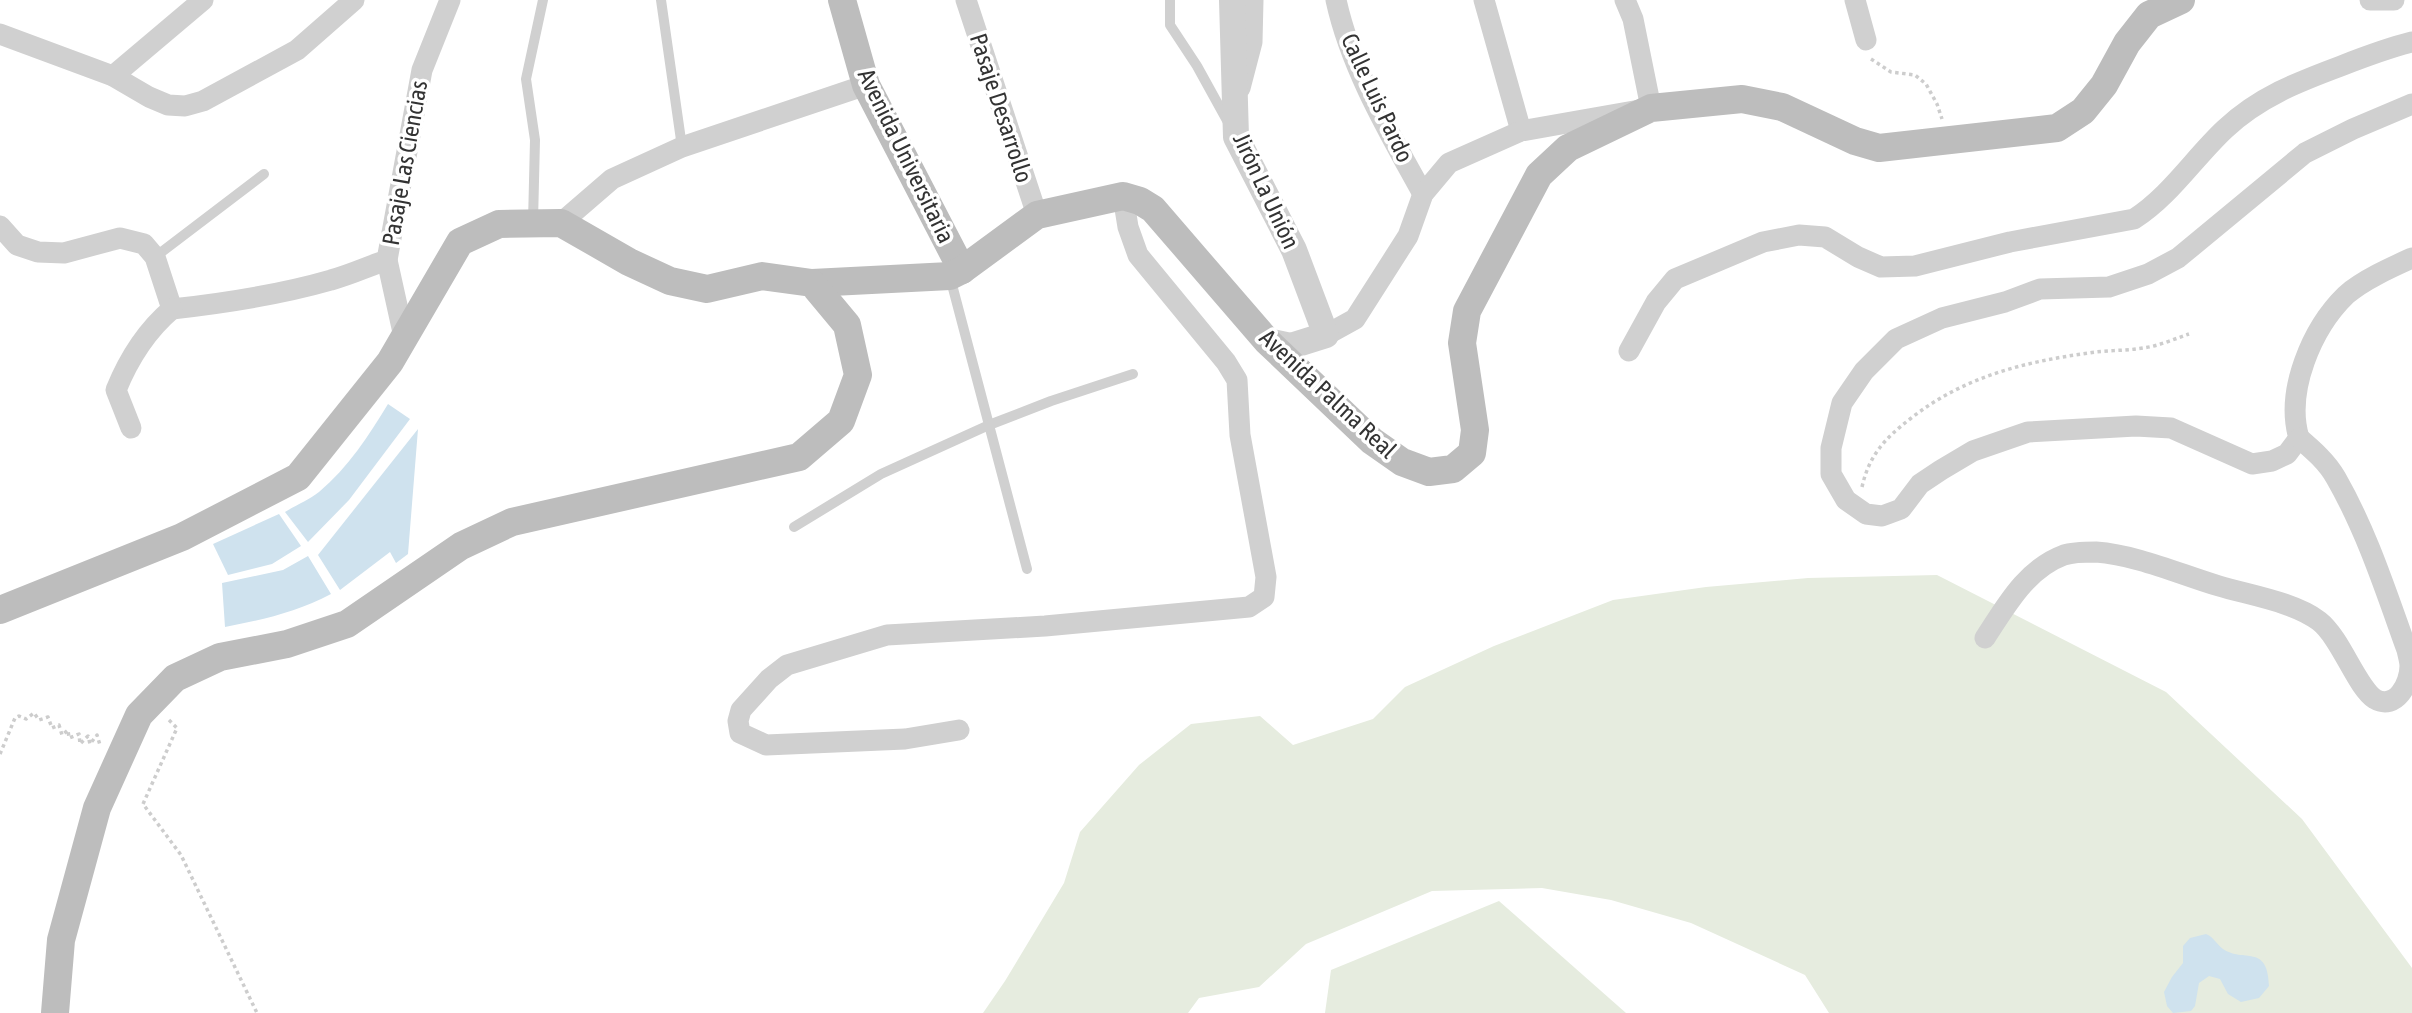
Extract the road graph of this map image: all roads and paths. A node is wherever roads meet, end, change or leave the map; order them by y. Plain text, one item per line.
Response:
1 (203, 0) edge
2 (354, 0) edge
3 (450, 0) edge
4 (542, 0) edge
5 (661, 0) edge
6 (842, 0) edge
7 (965, 0) edge
8 (1170, 0) edge
9 (1232, 0) edge
10 (1253, 0) edge
11 (1336, 0) edge
12 (1484, 0) edge
13 (1625, 0) edge
14 (1856, 0) edge
15 (2181, 0) edge
16 (2370, 0) edge
17 (2394, 0) edge
18 (0, 34) edge
19 (1866, 40) joint
20 (2412, 43) edge
21 (113, 76) junction
22 (866, 85) junction
23 (1235, 104) junction
24 (2412, 104) edge
25 (1651, 108) junction
26 (1521, 131) junction
27 (1236, 137) junction
28 (1948, 141) junction
29 (682, 147) junction
30 (264, 174) dead end
31 (1423, 194) junction
32 (1122, 196) junction
33 (1037, 215) junction
34 (533, 223) junction
35 (561, 223) junction
36 (0, 226) edge
37 (155, 257) junction
38 (2412, 258) edge
39 (387, 260) junction
40 (956, 273) junction
41 (812, 283) junction
42 (172, 309) junction
43 (2189, 334) dead end
44 (1326, 335) junction
45 (404, 337) junction
46 (1266, 341) junction
47 (1629, 351) dead end
48 (1133, 374) dead end
49 (989, 425) junction
50 (131, 428) dead end
51 (2299, 438) junction
52 (1861, 491) dead end
53 (794, 527) dead end
54 (1027, 569) dead end
55 (0, 610) edge
56 (1985, 638) dead end
57 (159, 726) dead end
58 (959, 730) dead end
59 (0, 754) edge
60 (122, 754) junction
61 (55, 1013) edge
62 (257, 1013) edge

1 - 21 street
2 - 21 street
3 - 39 street, Pasaje Las Ciencias
4 - 34 lane
5 - 29 lane
6 - 22 main road, Avenida Universitaria
7 - 33 street, Pasaje Desarrollo
8 - 27 lane
9 - 23 street, Jirón La Unión
10 - 23 street
11 - 31 street, Calle Luis Pardo
12 - 26 street
13 - 25 street
14 - 19 street
15 - 28 main road, Avenida Palma Real
16 - 17 street
18 - 21 street
19 - 28 path
20 - 47 street
22 - 29 street
22 - 40 main road, Avenida Universitaria
23 - 27 street, Jirón La Unión
24 - 51 street
25 - 26 street
25 - 28 main road, Avenida Palma Real
25 - 46 main road, Avenida Palma Real
26 - 31 street
27 - 44 street, Jirón La Unión
29 - 35 street
30 - 37 lane
31 - 44 street
32 - 33 main road
32 - 46 main road, Avenida Palma Real
32 - 58 street
33 - 40 main road
34 - 35 main road
34 - 45 main road
35 - 41 main road
36 - 37 street
37 - 42 street
38 - 51 street
39 - 42 street, Pasaje Las Ciencias
39 - 45 street
40 - 41 main road
40 - 49 lane
41 - 60 main road
42 - 50 street
43 - 52 path
44 - 46 street
45 - 55 main road
48 - 49 lane
49 - 53 lane
49 - 54 lane
51 - 56 street
57 - 62 path
59 - 60 path
60 - 61 main road

